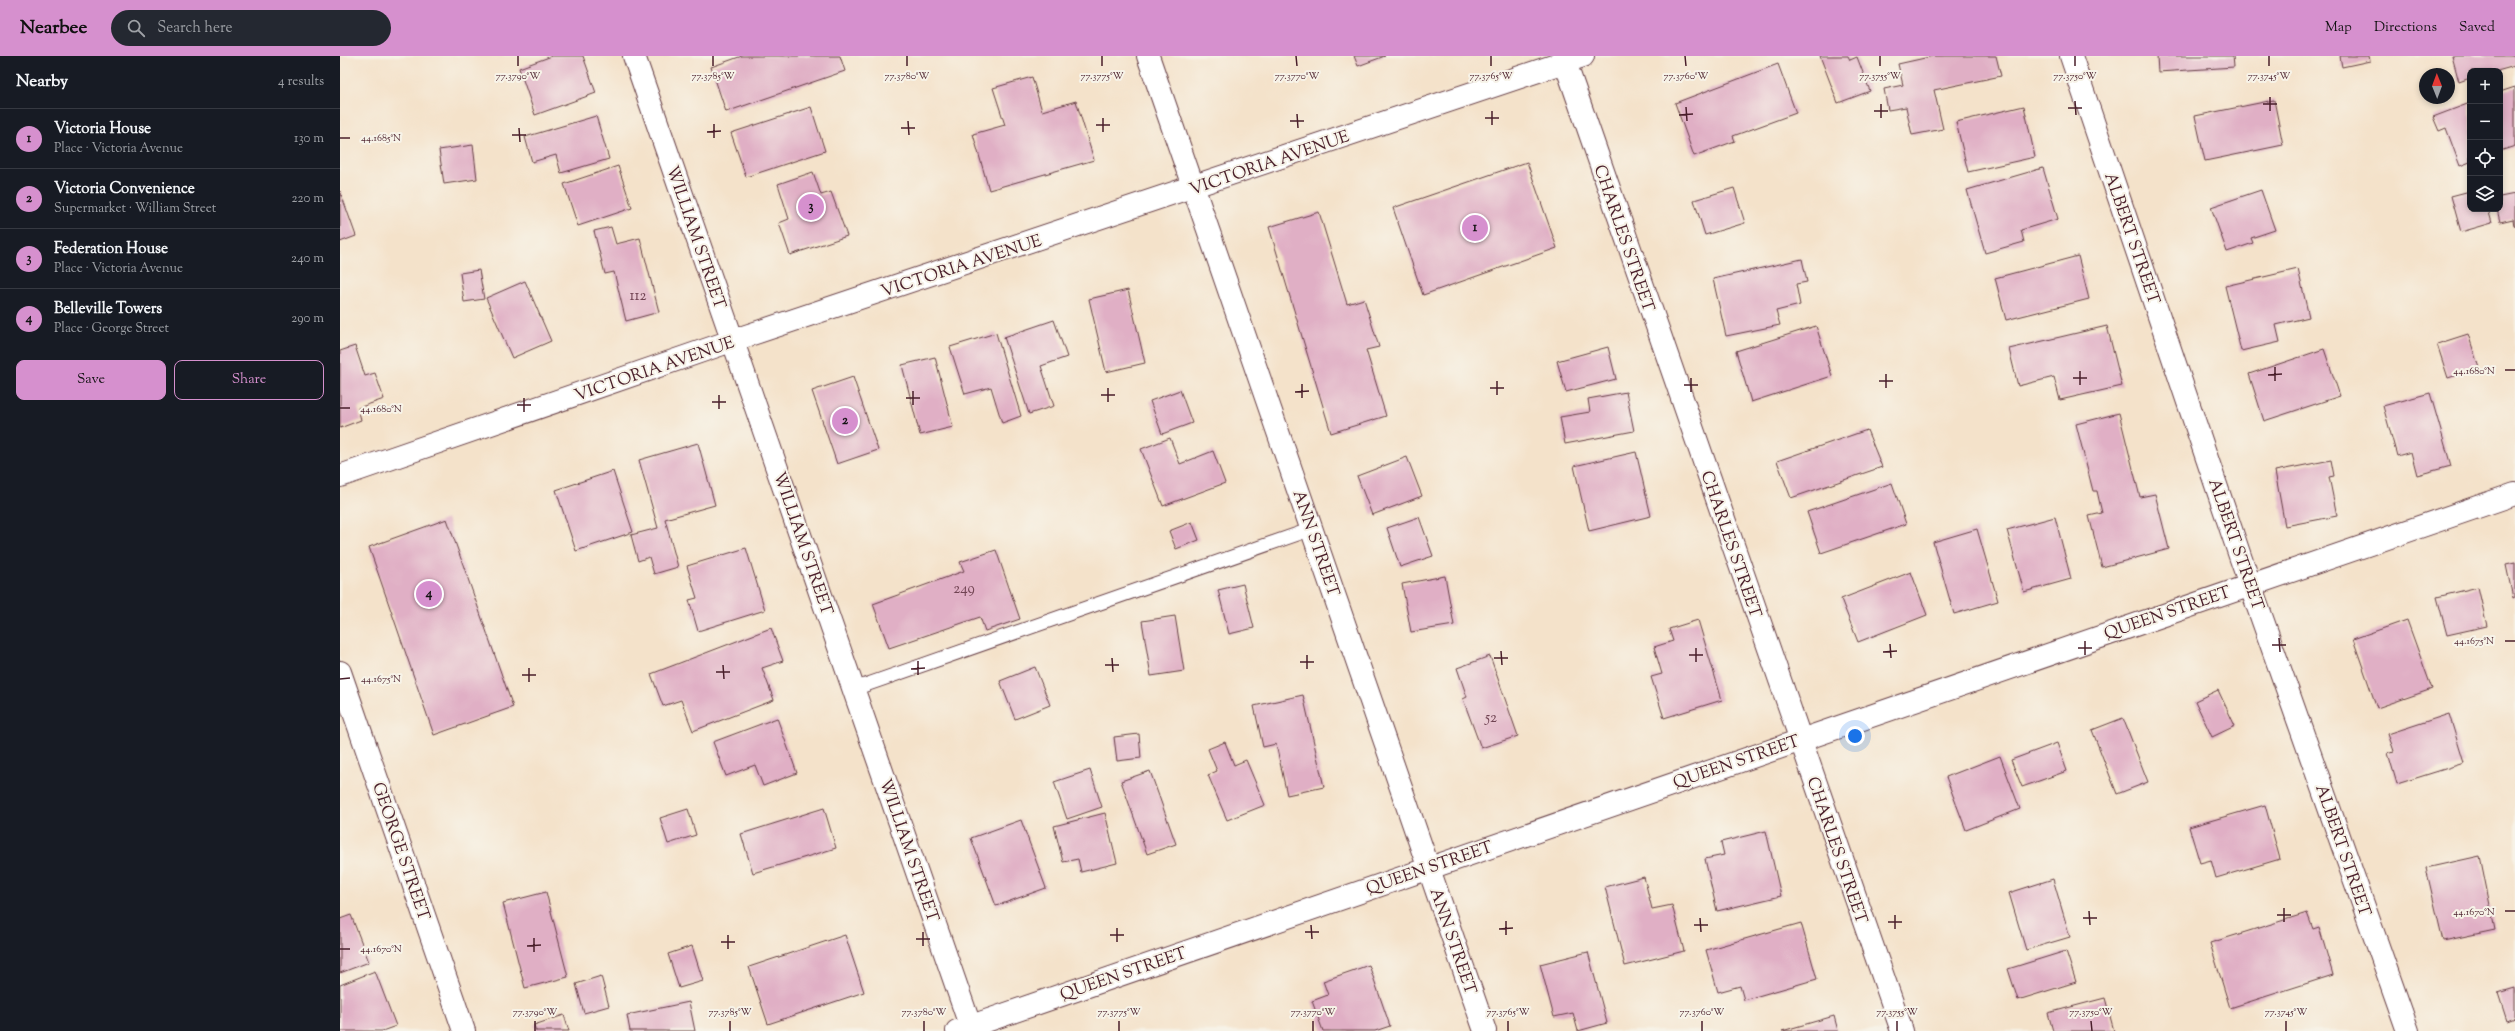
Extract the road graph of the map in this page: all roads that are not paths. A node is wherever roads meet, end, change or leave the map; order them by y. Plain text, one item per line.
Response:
1 (634, 56) edge
2 (1148, 56) edge
3 (2071, 56) edge
4 (1570, 58) edge
5 (1195, 187) junction
6 (734, 340) junction
7 (340, 476) edge
8 (2515, 494) edge
9 (1312, 529) junction
10 (2250, 584) junction
11 (340, 672) edge
12 (854, 689) junction
13 (1800, 739) junction
14 (1428, 867) junction
15 (967, 1030) edge
16 (464, 1031) edge
17 (1485, 1031) edge
18 (1902, 1031) edge
19 (2408, 1031) edge

1 - 6 street, WILLIAM STREET
2 - 5 street, ANN STREET
3 - 10 street, ALBERT STREET
4 - 5 street, VICTORIA AVENUE
4 - 13 street, CHARLES STREET
5 - 6 street, VICTORIA AVENUE
5 - 9 street, ANN STREET
6 - 7 street, VICTORIA AVENUE
6 - 12 street, WILLIAM STREET
8 - 10 street, QUEEN STREET
9 - 12 lane
9 - 14 street, ANN STREET
10 - 13 street, QUEEN STREET
10 - 19 street, ALBERT STREET
11 - 16 street, GEORGE STREET
12 - 15 street, WILLIAM STREET
13 - 14 street, QUEEN STREET
13 - 18 street, CHARLES STREET
14 - 15 street, QUEEN STREET
14 - 17 street, ANN STREET

